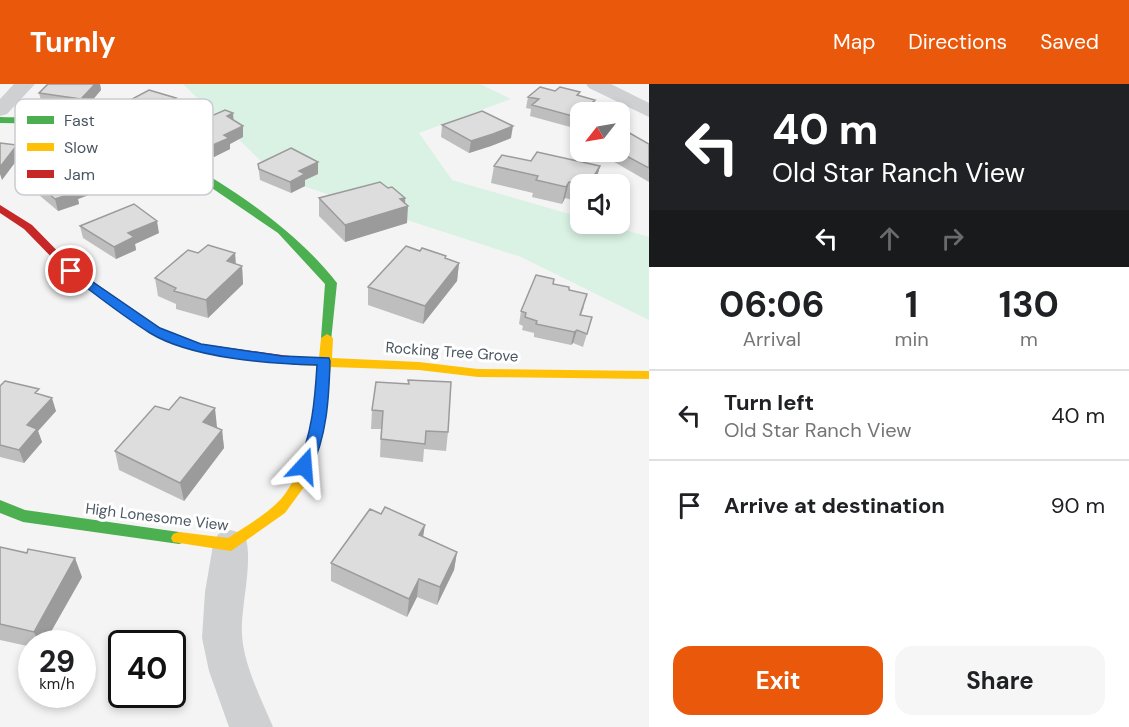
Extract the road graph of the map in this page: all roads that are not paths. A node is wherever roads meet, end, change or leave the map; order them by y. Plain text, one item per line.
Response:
1 (25, 84) edge
2 (596, 84) edge
3 (0, 110) edge
4 (649, 111) edge
5 (213, 185) edge
6 (0, 208) edge
7 (324, 361) junction
8 (649, 375) edge
9 (0, 506) edge
10 (231, 545) junction
11 (251, 727) edge

1 - 3 street
2 - 4 street
5 - 7 street, High Lonesome View
6 - 7 street, Rocking Tree Grove
7 - 8 street, Rocking Tree Grove
7 - 10 street, High Lonesome View
9 - 10 street, High Lonesome View
10 - 11 street

